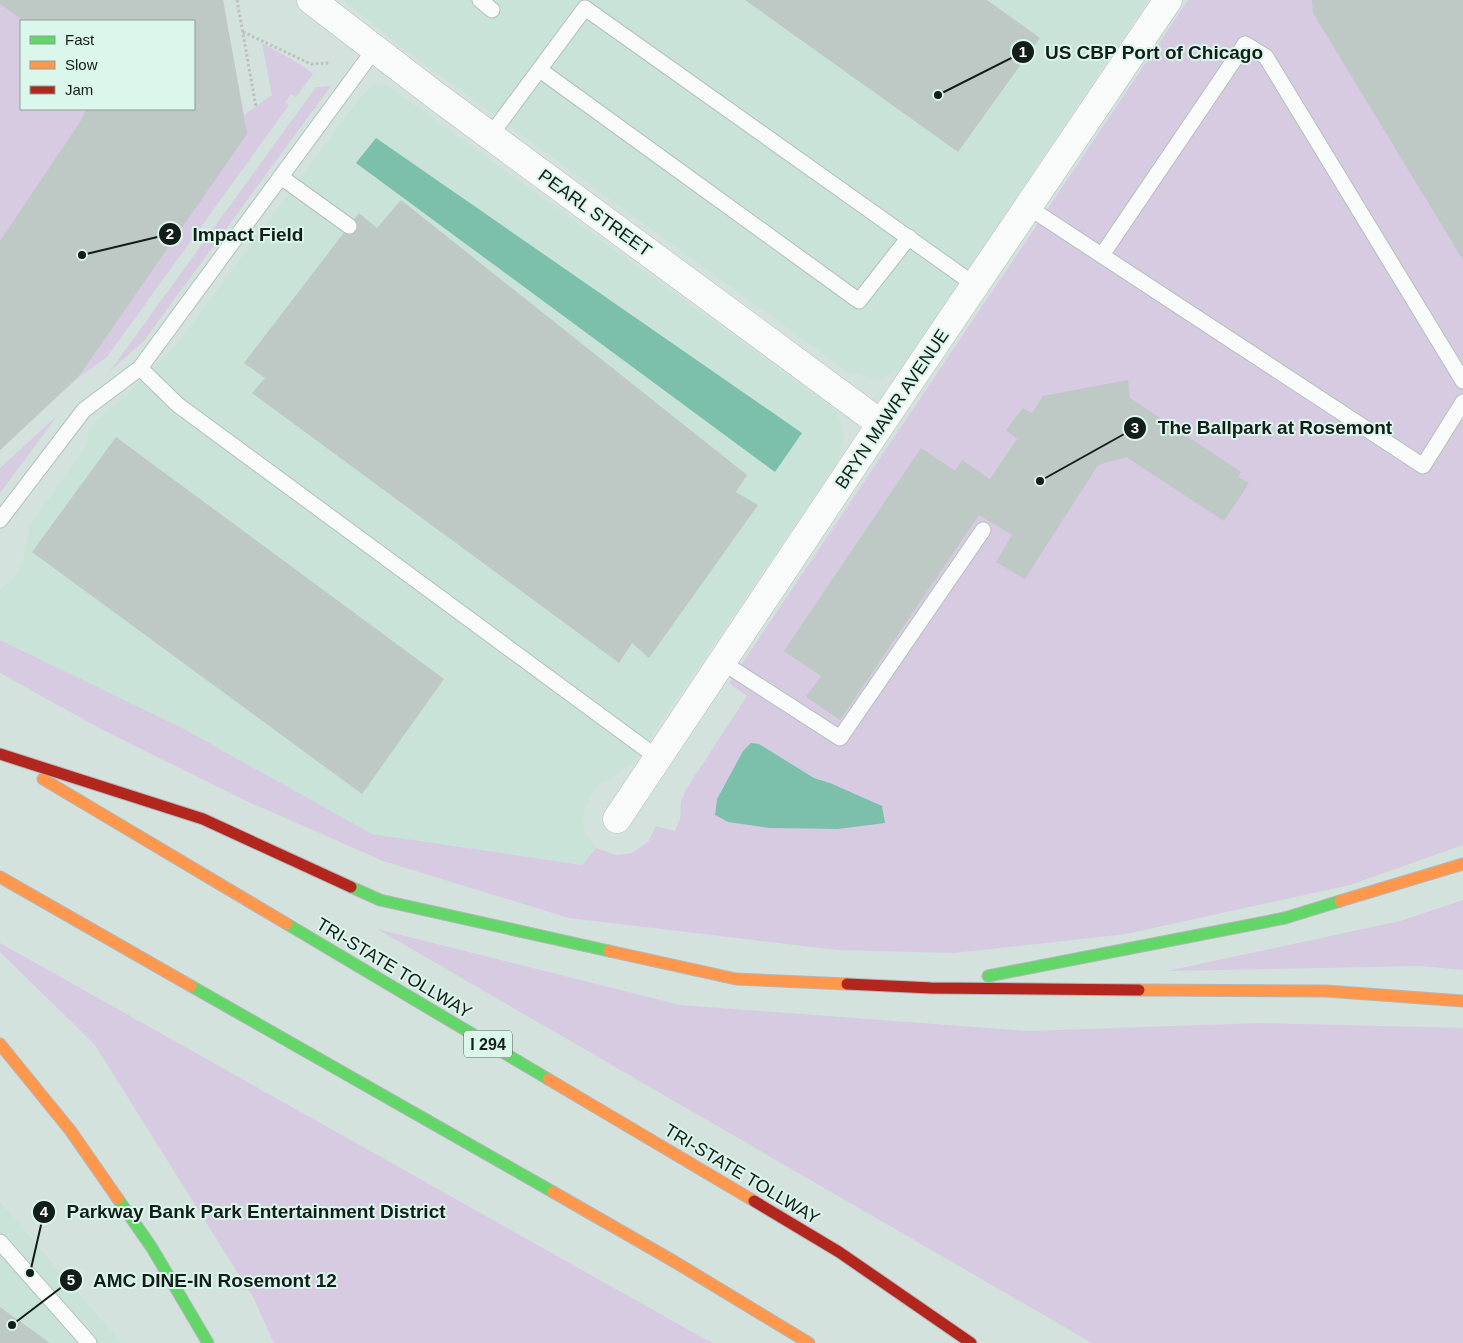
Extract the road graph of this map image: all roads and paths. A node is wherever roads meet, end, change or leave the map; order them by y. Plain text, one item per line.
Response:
1 (237, 0) edge
2 (311, 0) edge
3 (480, 0) edge
4 (1168, 0) edge
5 (492, 10) dead end
6 (242, 32) junction
7 (374, 50) junction
8 (330, 63) dead end
9 (540, 70) junction
10 (256, 107) dead end
11 (490, 136) junction
12 (281, 178) junction
13 (1028, 206) junction
14 (349, 226) dead end
15 (909, 237) junction
16 (1102, 255) junction
17 (975, 285) junction
18 (140, 368) junction
19 (1463, 381) edge
20 (1463, 402) edge
21 (881, 424) junction
22 (0, 520) edge
23 (982, 530) dead end
24 (722, 662) junction
25 (0, 754) edge
26 (658, 758) junction
27 (617, 819) dead end
28 (1463, 864) edge
29 (0, 877) edge
30 (931, 988) junction
31 (1463, 1001) edge
32 (0, 1044) edge
33 (0, 1242) edge
34 (89, 1343) edge
35 (208, 1343) edge
36 (809, 1343) edge
37 (971, 1343) edge

1 - 6 path
2 - 7 street, PEARL STREET
3 - 5 lane
4 - 13 street, BRYN MAWR AVENUE
6 - 8 path
6 - 10 path
7 - 11 street, PEARL STREET
7 - 12 lane
9 - 11 lane
9 - 15 lane
9 - 15 lane
11 - 21 street, PEARL STREET
12 - 14 lane
12 - 18 lane
13 - 16 lane
13 - 17 street, BRYN MAWR AVENUE
15 - 17 lane
16 - 19 lane
16 - 20 lane
17 - 21 street, BRYN MAWR AVENUE
18 - 22 lane
18 - 26 lane
21 - 24 street, BRYN MAWR AVENUE
23 - 24 lane
24 - 26 street, BRYN MAWR AVENUE
25 - 30 highway
25 - 37 highway, TRI-STATE TOLLWAY / I 294
26 - 27 street, BRYN MAWR AVENUE
28 - 30 highway
29 - 36 highway
30 - 31 highway
32 - 35 highway
33 - 34 lane

